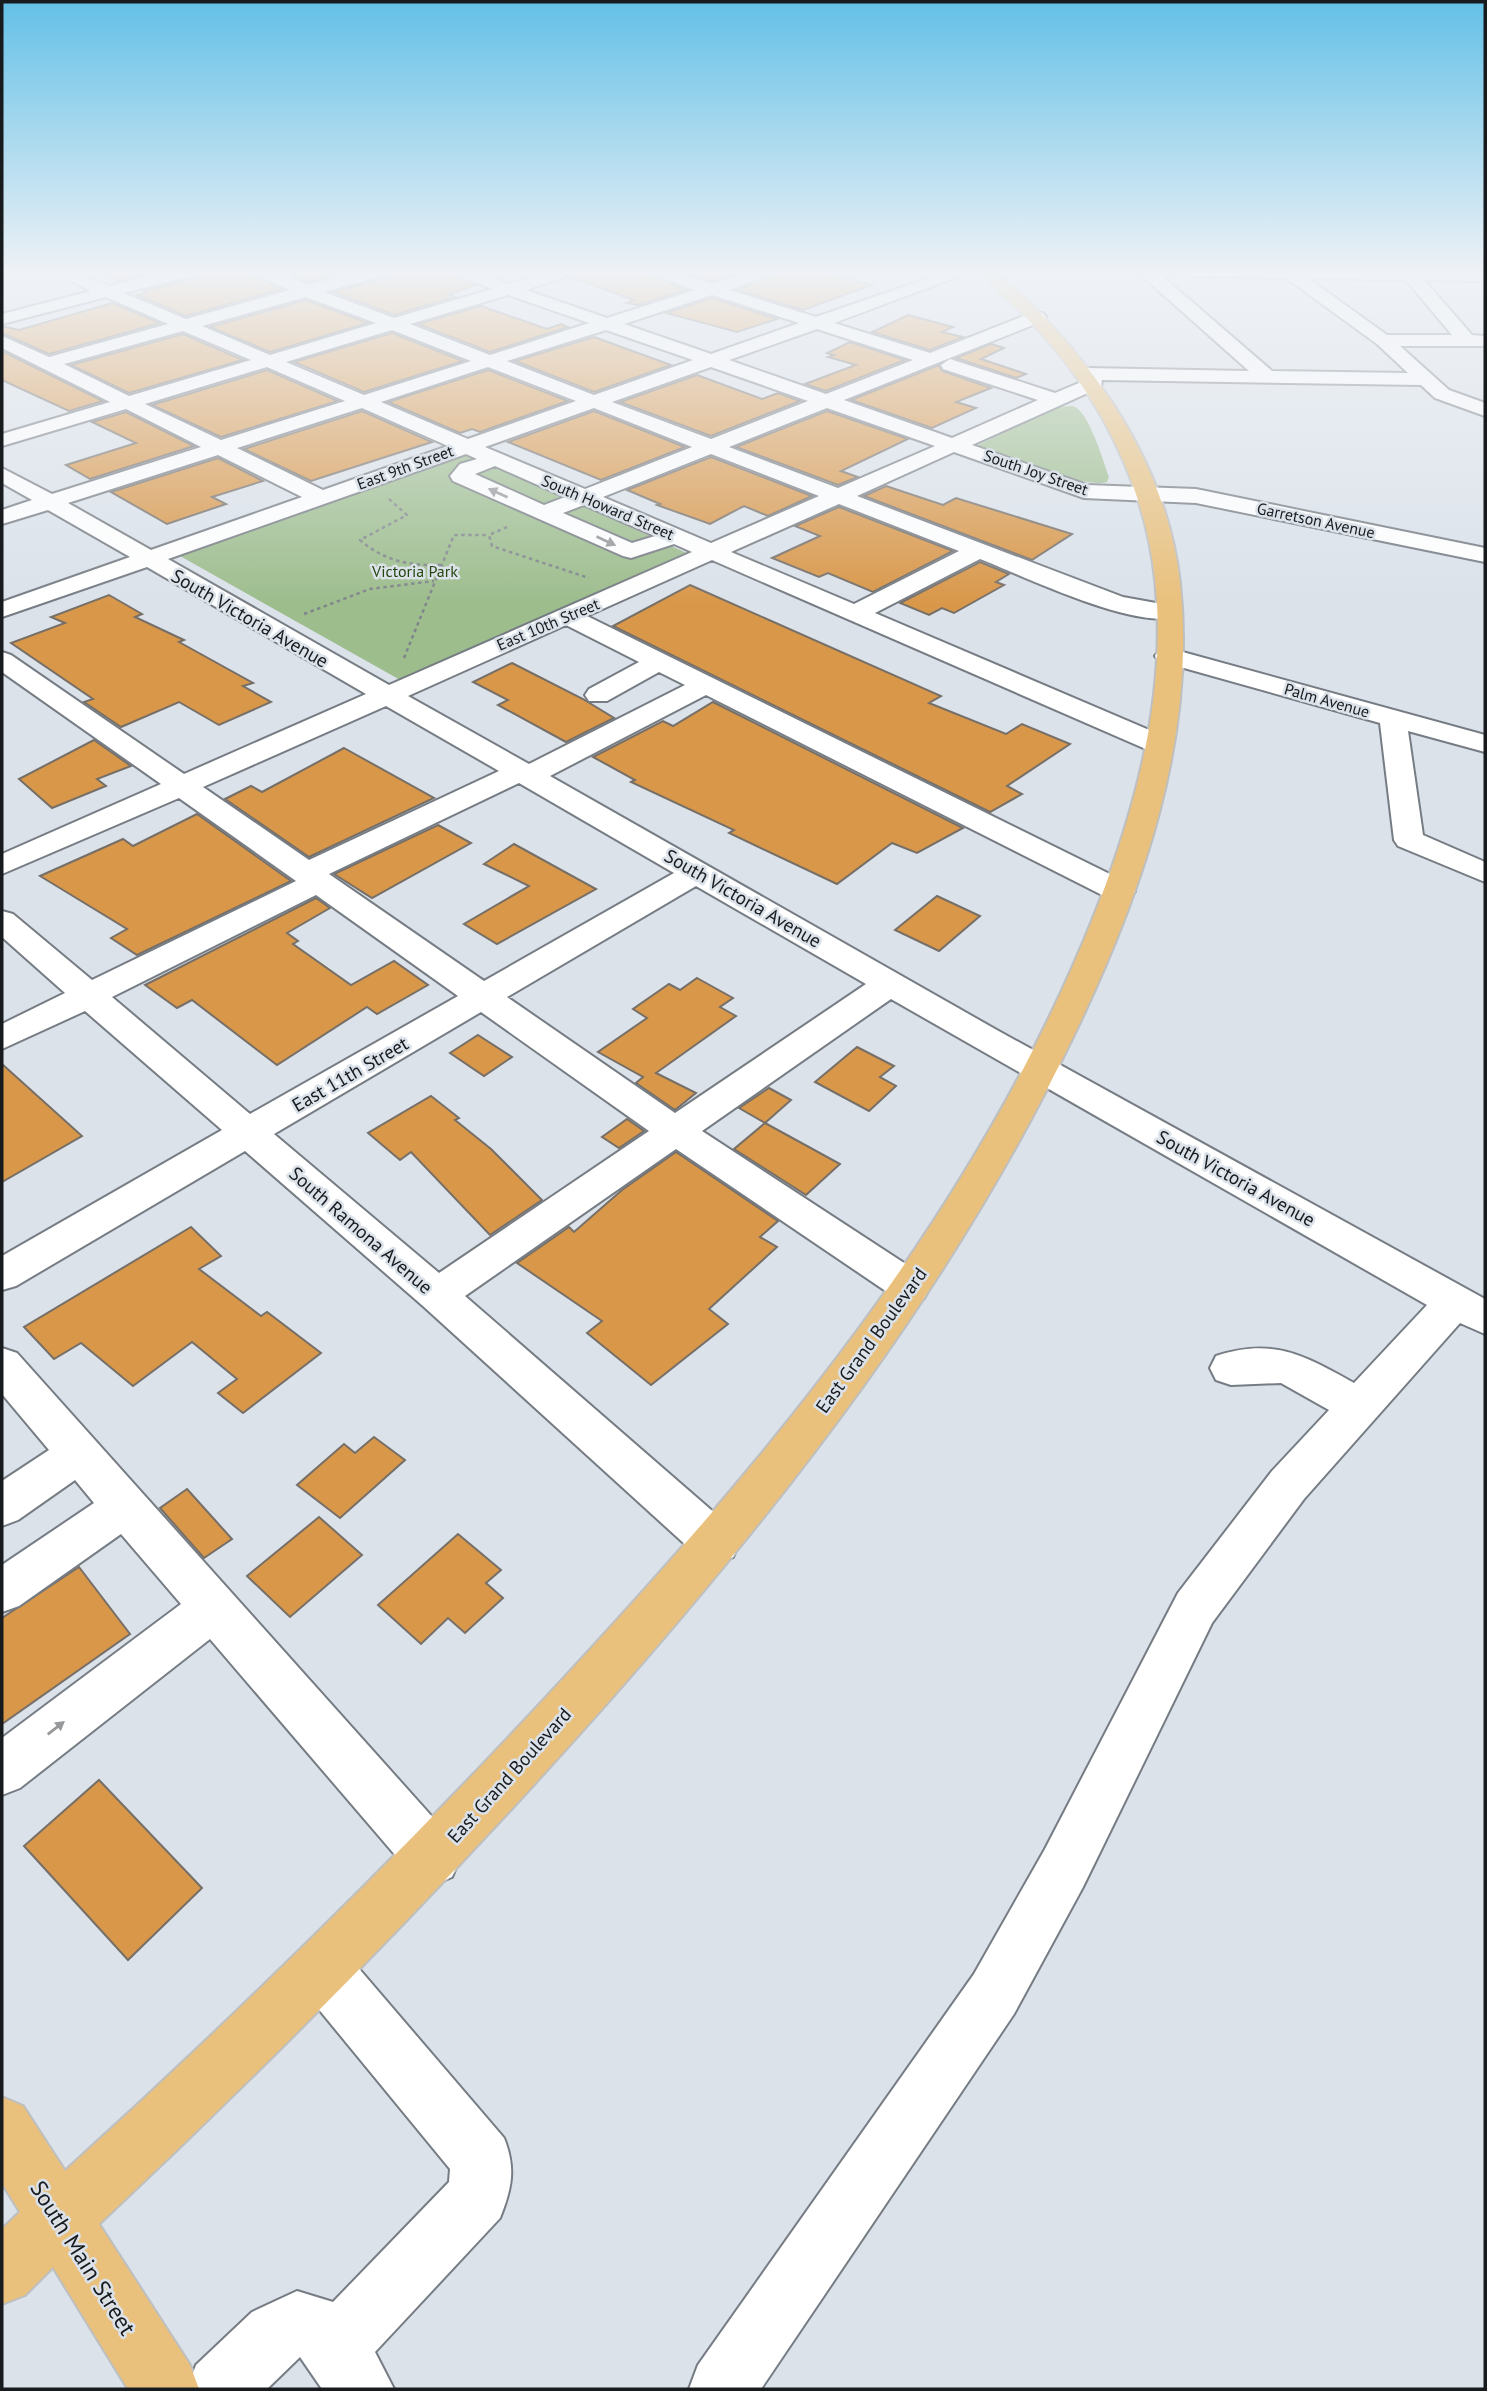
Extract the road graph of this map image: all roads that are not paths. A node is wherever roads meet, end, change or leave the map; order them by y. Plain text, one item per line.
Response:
1 (87, 382) edge
2 (198, 382) edge
3 (316, 382) edge
4 (424, 382) edge
5 (545, 382) edge
6 (646, 382) edge
7 (775, 382) edge
8 (884, 382) edge
9 (999, 382) edge
10 (1086, 382) edge
11 (1091, 382) edge
12 (1429, 382) edge
13 (594, 400) junction
14 (828, 400) junction
15 (1056, 400) junction
16 (362, 401) junction
17 (129, 402) junction
18 (1485, 410) edge
19 (2, 440) edge
20 (956, 444) junction
21 (466, 446) junction
22 (710, 446) junction
23 (219, 447) junction
24 (496, 458) junction
25 (2, 474) edge
26 (1146, 494) junction
27 (583, 496) junction
28 (839, 496) junction
29 (320, 497) junction
30 (50, 502) junction
31 (544, 513) junction
32 (2, 517) edge
33 (676, 536) junction
34 (979, 550) junction
35 (712, 552) junction
36 (1485, 555) edge
37 (147, 558) junction
38 (2, 610) edge
39 (1169, 612) junction
40 (856, 613) junction
41 (566, 616) junction
42 (1168, 656) junction
43 (2, 660) edge
44 (659, 661) junction
45 (706, 685) junction
46 (383, 695) junction
47 (598, 695) dead end
48 (1393, 719) junction
49 (1158, 744) junction
50 (1485, 744) edge
51 (524, 774) junction
52 (181, 786) junction
53 (2, 864) edge
54 (697, 872) junction
55 (1485, 873) edge
56 (312, 877) junction
57 (1119, 891) junction
58 (2, 921) edge
59 (891, 983) junction
60 (88, 996) junction
61 (483, 996) junction
62 (2, 1038) edge
63 (1041, 1069) junction
64 (676, 1131) junction
65 (248, 1133) junction
66 (2, 1275) edge
67 (910, 1287) junction
68 (437, 1295) junction
69 (1470, 1310) edge
70 (2, 1364) edge
71 (1231, 1368) dead end
72 (1360, 1407) junction
73 (80, 1453) junction
74 (2, 1506) edge
75 (126, 1506) junction
76 (716, 1543) junction
77 (2, 1591) edge
78 (215, 1606) junction
79 (2, 1770) edge
80 (433, 1858) junction
81 (323, 1970) junction
82 (2, 2127) edge
83 (58, 2220) junction
84 (2, 2272) edge
85 (347, 2369) edge
86 (166, 2389) edge
87 (220, 2389) edge
88 (722, 2389) edge

1 - 17 street
2 - 17 street
3 - 16 street, South Howard Street
4 - 16 street
5 - 13 street
6 - 13 street, East 9th Street
7 - 14 street, South Joy Street
8 - 14 street
9 - 15 street
10 - 15 street, East 10th Street
11 - 26 main road, East Grand Boulevard
12 - 18 street
13 - 21 street, East 9th Street
13 - 22 street
14 - 20 street, South Joy Street
14 - 22 street
15 - 20 street, East 10th Street
16 - 21 street, South Howard Street
16 - 23 street
17 - 19 street
17 - 23 street
20 - 26 street, South Joy Street
20 - 28 street, East 10th Street
21 - 24 street, South Howard Street
21 - 29 street, East 9th Street
22 - 27 street
22 - 28 street
23 - 29 street
23 - 30 street
24 - 27 street, South Howard Street
31 -> 24 street
25 - 30 street, South Victoria Avenue
26 - 36 street, Garretson Avenue
26 - 39 main road, East Grand Boulevard
27 - 31 street
27 - 33 street, South Howard Street
28 - 34 street
28 - 35 street, East 10th Street
29 - 37 street, East 9th Street
30 - 32 street
30 - 37 street, South Victoria Avenue
31 -> 33 street
33 - 35 street, South Howard Street
34 - 39 street
34 - 40 street
35 - 40 street, South Howard Street
35 - 41 street, East 10th Street
37 - 38 street, East 9th Street
37 - 46 street, South Victoria Avenue
39 - 42 main road, East Grand Boulevard
40 - 49 street, South Howard Street
41 - 44 street
41 - 46 street, East 10th Street
42 - 48 street, Palm Avenue
42 - 49 main road, East Grand Boulevard
43 - 52 street
44 - 45 street
44 - 47 street
45 - 51 street
45 - 57 street
46 - 51 street, South Victoria Avenue
46 - 52 street, East 10th Street
48 - 50 street, Palm Avenue
48 - 55 street
49 - 57 main road, East Grand Boulevard
51 - 54 street, South Victoria Avenue
51 - 56 street
52 - 53 street, East 10th Street
52 - 56 street
54 - 59 street, South Victoria Avenue
54 - 61 street, East 11th Street
56 - 60 street
56 - 61 street
57 - 63 main road, East Grand Boulevard
58 - 60 street, South Ramona Avenue
59 - 63 street, South Victoria Avenue
59 - 64 street
60 - 62 street
60 - 65 street, South Ramona Avenue
61 - 64 street
61 - 65 street, East 11th Street
63 - 67 main road, East Grand Boulevard
63 - 69 street, South Victoria Avenue
64 - 67 street
64 - 68 street
65 - 66 street, East 11th Street
65 - 68 street, South Ramona Avenue
67 - 76 main road, East Grand Boulevard
68 - 76 street, South Ramona Avenue
69 - 72 street
70 - 73 street
71 - 72 street
72 - 88 street
73 - 74 street
73 - 75 street
75 - 77 street
75 - 78 street
76 - 80 main road, East Grand Boulevard
79 -> 78 street
78 - 80 street
80 - 81 main road, East Grand Boulevard
81 - 83 main road, East Grand Boulevard
81 - 85 street
82 - 83 main road, South Main Street
83 - 84 main road, East Grand Boulevard
83 - 86 main road, South Main Street
85 - 87 street

